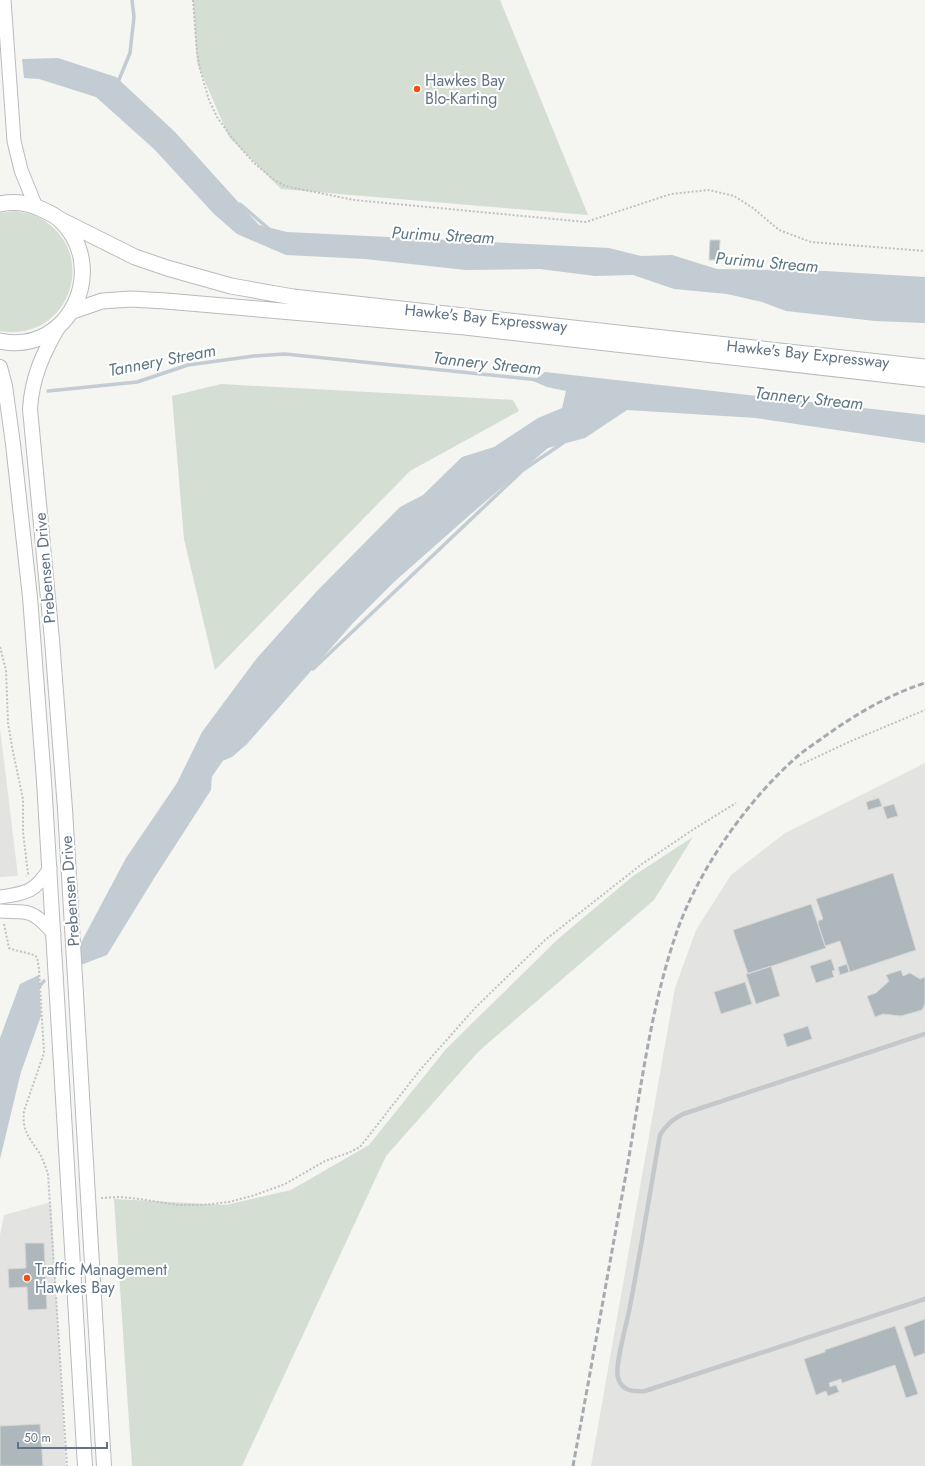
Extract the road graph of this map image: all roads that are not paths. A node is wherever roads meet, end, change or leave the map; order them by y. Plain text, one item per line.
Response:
1 (4, 0) edge
2 (0, 204) edge
3 (36, 207) junction
4 (59, 219) junction
5 (70, 312) junction
6 (60, 324) junction
7 (0, 341) edge
8 (0, 367) edge
9 (925, 367) edge
10 (925, 379) edge
11 (50, 868) junction
12 (0, 897) edge
13 (1, 911) edge
14 (54, 934) junction
15 (925, 1034) edge
16 (925, 1299) edge
17 (85, 1466) edge
18 (104, 1466) edge

1 - 3 main road
2 - 3 highway, Hawke's Bay Expressway
3 - 4 highway, Hawke's Bay Expressway
4 - 5 highway
4 - 9 highway, Hawke's Bay Expressway
5 - 6 highway
5 - 10 highway, Hawke's Bay Expressway
6 - 7 highway
6 - 18 main road, Prebensen Drive
8 - 11 main road, Prebensen Drive
11 - 12 main road
11 - 14 main road, Prebensen Drive
13 - 14 main road
14 - 17 main road, Prebensen Drive
15 - 16 lane

